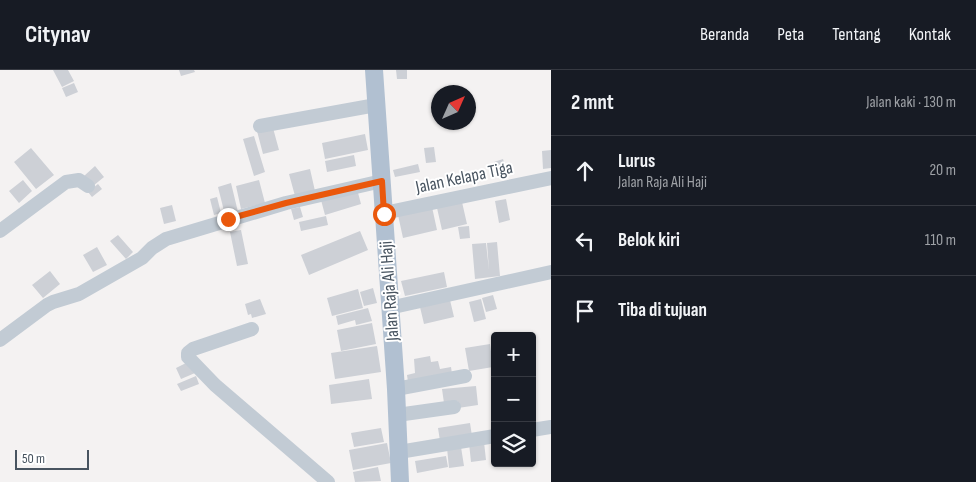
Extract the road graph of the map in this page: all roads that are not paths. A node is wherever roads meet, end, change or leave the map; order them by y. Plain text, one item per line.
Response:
1 (374, 70) edge
2 (376, 105) junction
3 (260, 126) dead end
4 (551, 178) edge
5 (382, 181) junction
6 (88, 186) dead end
7 (384, 214) junction
8 (0, 231) edge
9 (551, 272) edge
10 (389, 308) junction
11 (252, 329) dead end
12 (0, 340) edge
13 (465, 376) dead end
14 (396, 389) junction
15 (454, 407) dead end
16 (397, 415) junction
17 (551, 427) edge
18 (536, 429) edge
19 (491, 437) edge
20 (399, 452) junction
21 (328, 482) edge
22 (400, 482) edge

1 - 2 main road, Jalan Raja Ali Haji
2 - 3 street
2 - 5 main road, Jalan Raja Ali Haji
4 - 7 street, Jalan Kelapa Tiga
5 - 7 main road, Jalan Raja Ali Haji
5 - 12 street
6 - 8 street
7 - 10 main road, Jalan Raja Ali Haji
9 - 10 street
10 - 14 main road, Jalan Raja Ali Haji
11 - 21 street
13 - 14 street
14 - 16 main road, Jalan Raja Ali Haji
15 - 16 street
16 - 20 main road, Jalan Raja Ali Haji
17 - 18 street
19 - 20 street
20 - 22 main road, Jalan Raja Ali Haji

